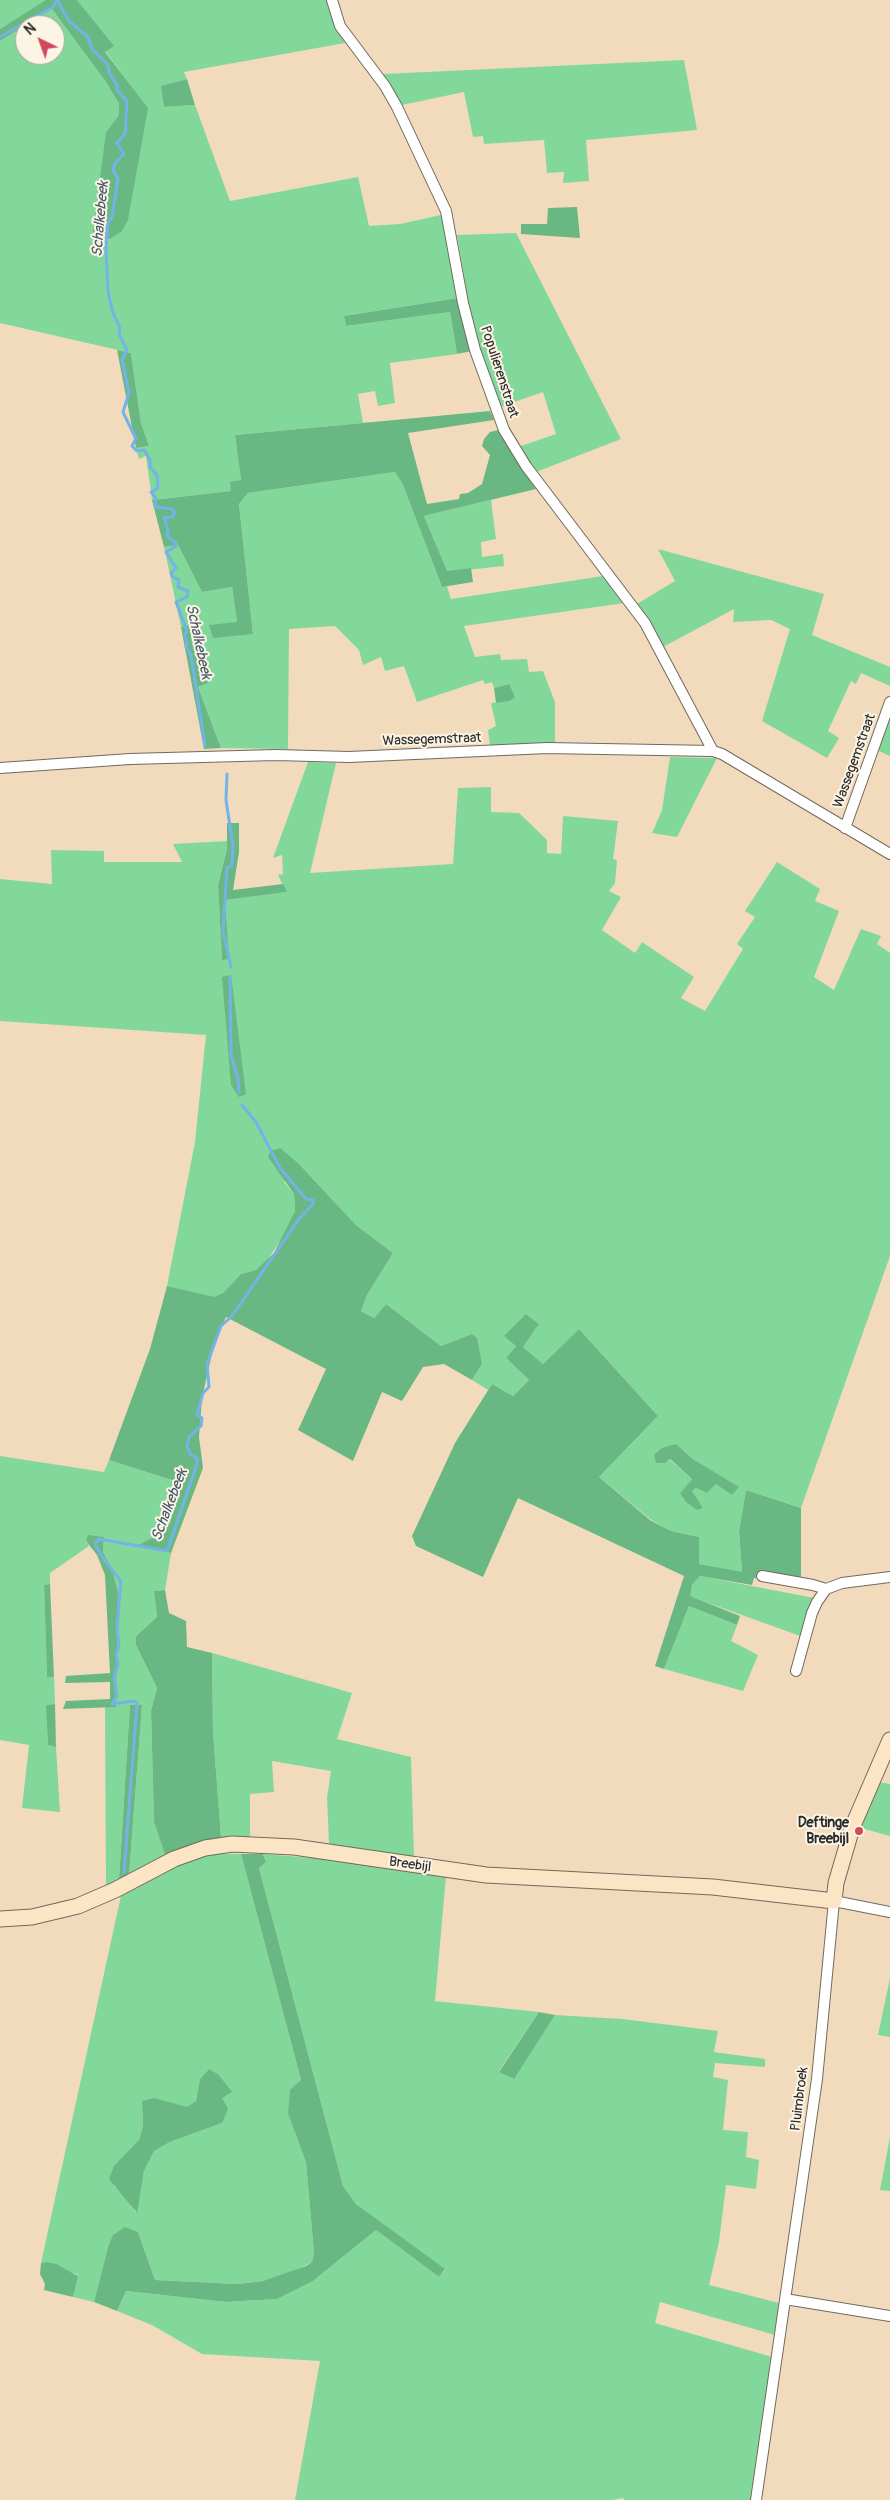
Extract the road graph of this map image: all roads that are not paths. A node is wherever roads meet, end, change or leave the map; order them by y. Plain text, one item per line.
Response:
1 (332, 0) edge
2 (890, 702) edge
3 (713, 751) junction
4 (0, 768) edge
5 (845, 828) junction
6 (890, 854) edge
7 (762, 1576) dead end
8 (890, 1577) edge
9 (826, 1590) junction
10 (796, 1671) dead end
11 (890, 1740) edge
12 (834, 1901) junction
13 (890, 1912) edge
14 (0, 1919) edge
15 (786, 2299) junction
16 (890, 2316) edge
17 (756, 2500) edge

1 - 3 street, Populierenstraat
2 - 5 street, Wassegemstraat
3 - 4 street, Wassegemstraat
3 - 5 street, Wassegemstraat
5 - 6 street, Wassegemstraat
7 - 9 street
8 - 9 street
9 - 10 street
11 - 12 street
12 - 13 street
12 - 14 street, Breebijl
12 - 15 street, Pluimbroek
15 - 16 street
15 - 17 street, Pluimbroek

